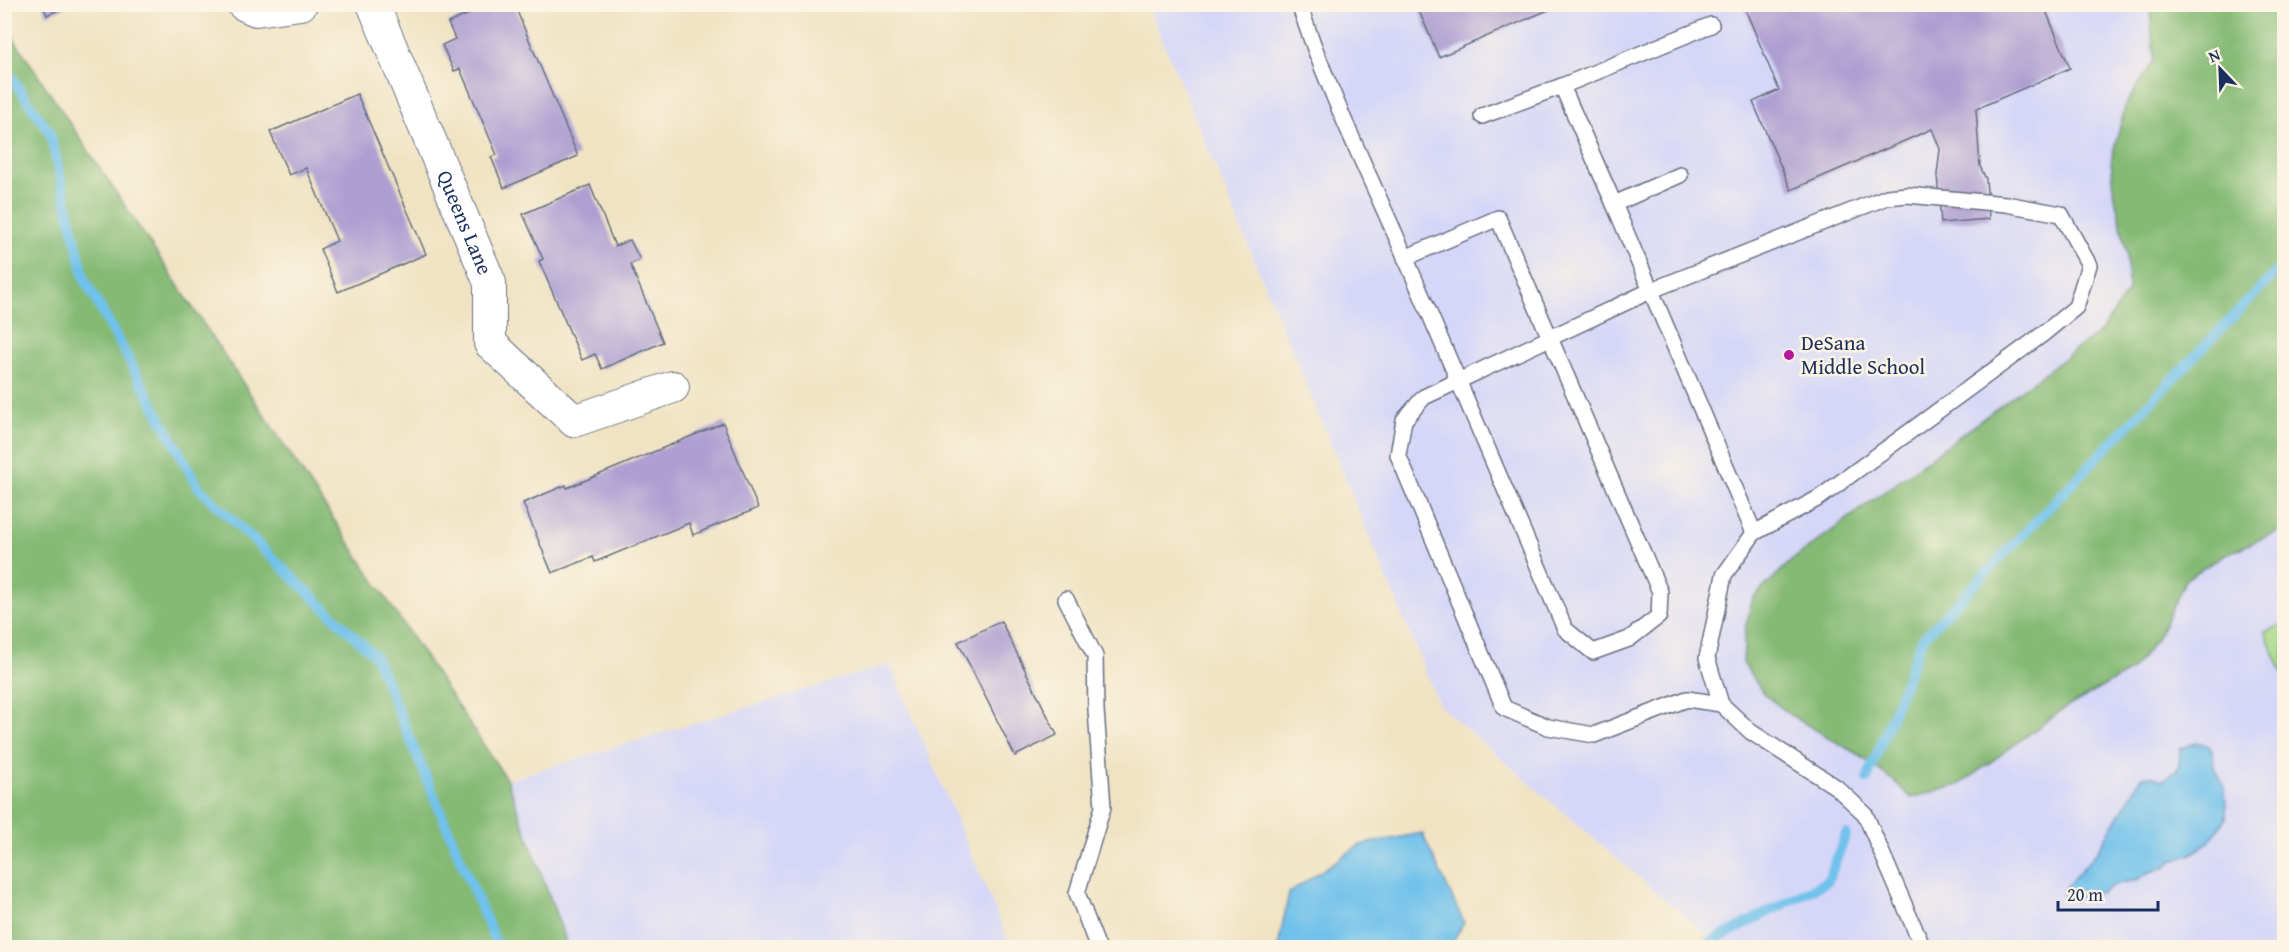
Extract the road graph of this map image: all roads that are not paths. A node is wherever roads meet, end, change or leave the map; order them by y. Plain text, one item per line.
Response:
1 (243, 4) edge
2 (301, 4) edge
3 (372, 4) edge
4 (1299, 4) edge
5 (1712, 25) dead end
6 (1562, 86) junction
7 (1482, 116) dead end
8 (1680, 175) dead end
9 (1614, 204) junction
10 (1405, 258) junction
11 (1652, 290) junction
12 (1549, 339) junction
13 (1459, 380) junction
14 (673, 387) dead end
15 (1754, 533) junction
16 (1066, 599) dead end
17 (1721, 704) junction
18 (1098, 948) edge
19 (1923, 948) edge

1 - 2 street
3 - 14 street, Queens Lane
4 - 10 lane
5 - 6 lane
6 - 7 lane
6 - 9 lane
8 - 9 lane
9 - 11 lane
10 - 12 lane
10 - 13 lane
11 - 12 lane
11 - 15 lane
11 - 15 lane
12 - 13 lane
12 - 13 lane
13 - 17 lane
15 - 17 lane
16 - 18 lane
17 - 19 lane

